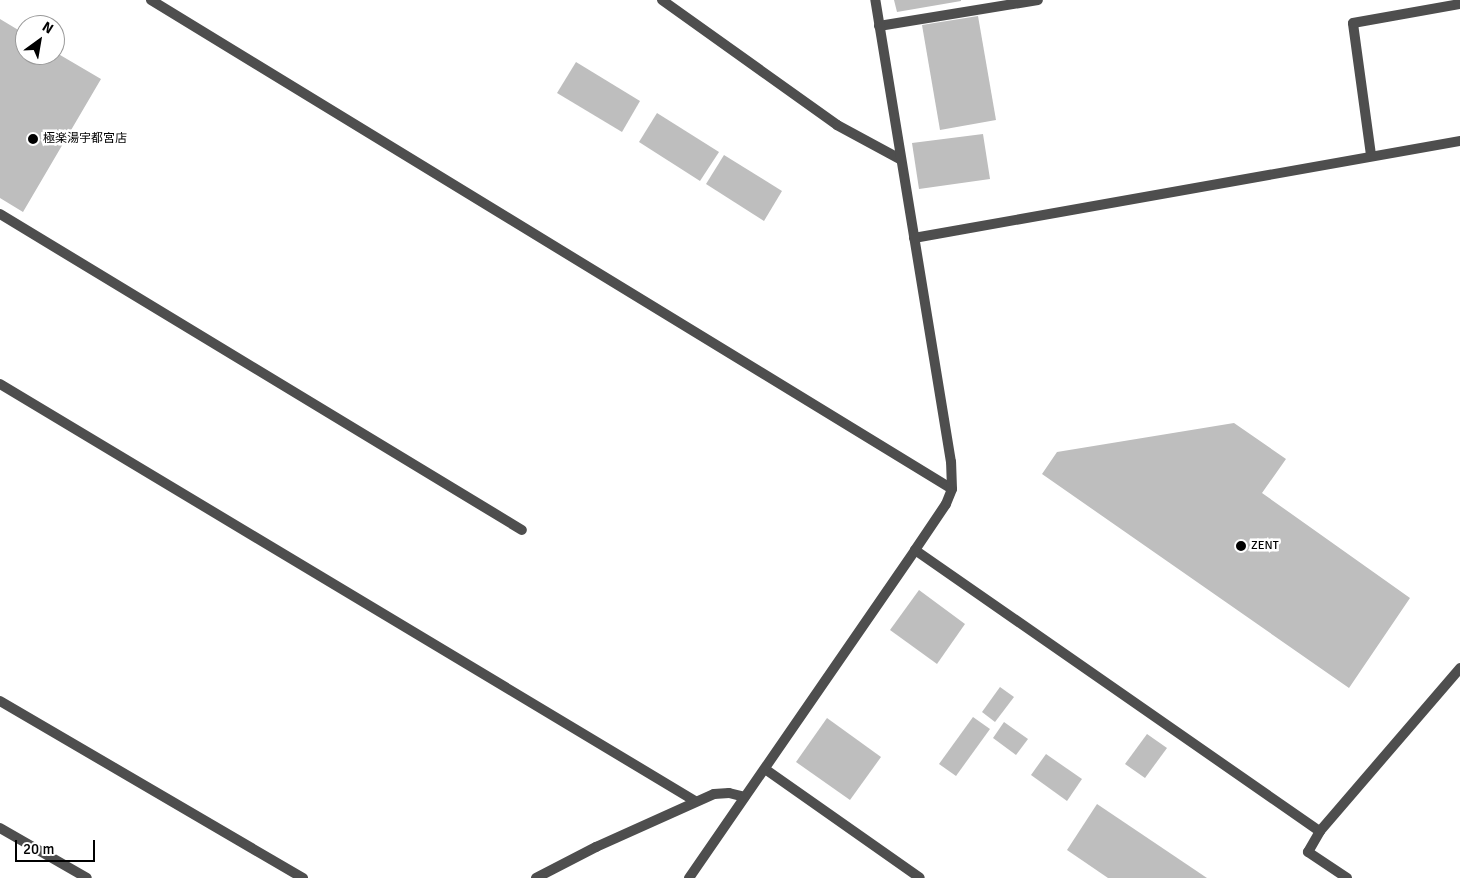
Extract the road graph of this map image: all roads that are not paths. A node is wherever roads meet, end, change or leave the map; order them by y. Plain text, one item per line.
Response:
1 (151, 0) edge
2 (662, 0) edge
3 (874, 0) edge
4 (1038, 0) edge
5 (1460, 4) edge
6 (879, 26) junction
7 (1460, 142) edge
8 (1372, 155) junction
9 (900, 159) junction
10 (0, 214) edge
11 (914, 238) junction
12 (0, 384) edge
13 (952, 489) junction
14 (522, 530) dead end
15 (915, 550) junction
16 (1460, 668) edge
17 (0, 701) edge
18 (765, 769) junction
19 (745, 797) junction
20 (695, 801) junction
21 (0, 828) edge
22 (1320, 831) junction
23 (88, 878) edge
24 (303, 878) edge
25 (536, 878) edge
26 (689, 878) edge
27 (920, 878) edge
28 (1347, 878) edge

1 - 13 street
2 - 9 street
3 - 6 street
4 - 6 street
5 - 8 street
6 - 9 street
7 - 8 street
8 - 11 street
9 - 11 street
10 - 14 street
11 - 13 street
12 - 20 street
13 - 15 street
15 - 18 street
15 - 22 street
16 - 22 street
17 - 24 street
18 - 19 street
18 - 27 street
19 - 20 street
19 - 26 street
20 - 25 street
21 - 23 street
22 - 28 street

